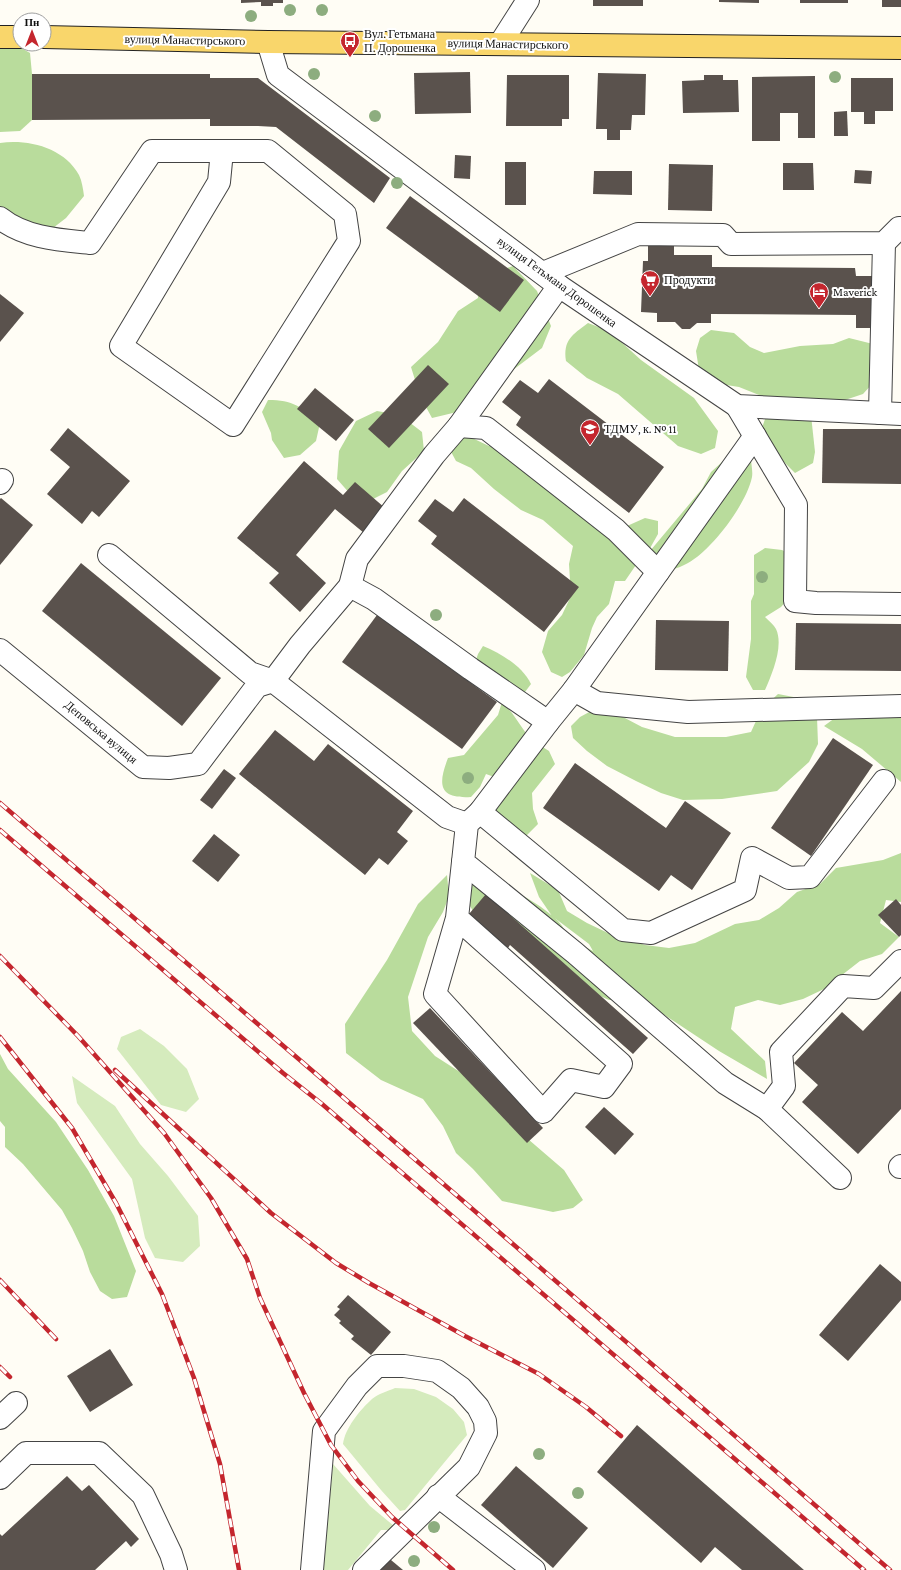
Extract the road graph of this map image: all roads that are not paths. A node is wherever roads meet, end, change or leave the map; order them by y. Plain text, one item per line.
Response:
1 (528, 0) edge
2 (0, 37) edge
3 (12, 37) edge
4 (52, 37) edge
5 (268, 42) junction
6 (500, 44) junction
7 (901, 48) edge
8 (222, 151) junction
9 (0, 218) edge
10 (901, 228) edge
11 (884, 243) junction
12 (551, 279) junction
13 (891, 337) edge
14 (737, 406) junction
15 (890, 414) edge
16 (460, 426) junction
17 (755, 436) junction
18 (109, 555) dead end
19 (658, 572) junction
20 (350, 586) junction
21 (901, 604) edge
22 (0, 650) edge
23 (273, 681) junction
24 (574, 690) junction
25 (901, 706) edge
26 (548, 722) junction
27 (884, 781) dead end
28 (474, 818) junction
29 (463, 862) junction
30 (457, 918) junction
31 (901, 961) edge
32 (767, 1109) junction
33 (840, 1178) dead end
34 (16, 1403) dead end
35 (0, 1418) edge
36 (0, 1478) edge
37 (438, 1496) junction
38 (176, 1570) edge
39 (312, 1570) edge
40 (364, 1570) edge
41 (534, 1570) edge

1 - 6 street
2 - 3 main road
4 - 5 main road, вулиця Манастирського
5 - 6 main road, вулиця Манастирського
5 - 12 street, вулиця Гетьмана Дорошенка
6 - 7 main road, вулиця Манастирського
8 - 8 street
8 - 9 street
10 - 11 street
11 - 12 street
11 - 13 street
12 - 14 street, вулиця Гетьмана Дорошенка
12 - 16 street
13 - 15 street
14 - 15 street
14 - 17 street
16 - 19 street
16 - 20 street
17 - 19 street
17 - 21 street
18 - 23 street
19 - 24 street
20 - 23 street
20 - 26 street
22 - 23 street, Деповська вулиця
23 - 28 street
24 - 25 street
24 - 26 street
26 - 28 street
27 - 28 street
28 - 29 street
29 - 30 street
29 - 32 street
30 - 30 street
31 - 32 street
32 - 33 street
34 - 35 street
36 - 38 street
37 - 39 street
37 - 40 street
37 - 41 street

